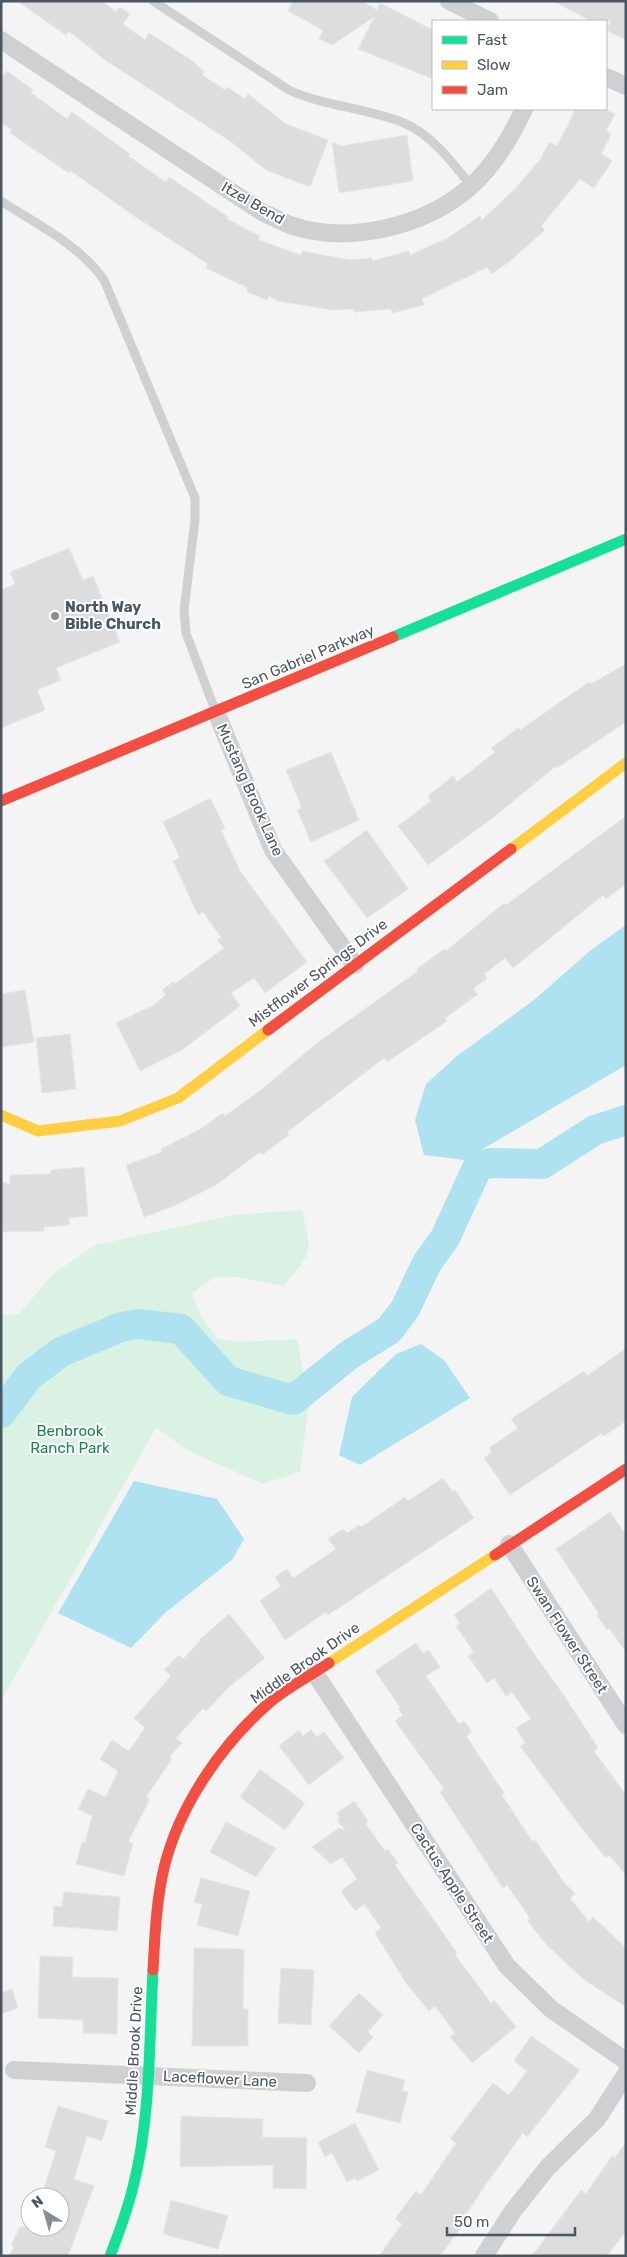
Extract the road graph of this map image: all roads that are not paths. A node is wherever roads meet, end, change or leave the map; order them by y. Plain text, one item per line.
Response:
1 (153, 1) edge
2 (449, 1) edge
3 (488, 20) edge
4 (1, 40) edge
5 (607, 77) edge
6 (626, 86) edge
7 (523, 110) edge
8 (471, 186) junction
9 (1, 201) edge
10 (626, 539) edge
11 (216, 712) junction
12 (626, 763) edge
13 (1, 801) edge
14 (355, 965) junction
15 (1, 1115) edge
16 (626, 1469) edge
17 (509, 1544) junction
18 (314, 1672) junction
19 (626, 1726) edge
20 (626, 2060) edge
21 (14, 2070) dead end
22 (626, 2074) edge
23 (146, 2075) junction
24 (307, 2083) dead end
25 (110, 2256) edge
26 (484, 2256) edge

1 - 8 lane
2 - 3 street
4 - 8 street, Itzel Bend
5 - 6 street
7 - 8 street, Itzel Bend
9 - 11 lane
10 - 11 street, San Gabriel Parkway
11 - 13 street, San Gabriel Parkway
11 - 14 street, Mustang Brook Lane
12 - 14 street, Mistflower Springs Drive
14 - 15 street, Mistflower Springs Drive
16 - 17 street, Middle Brook Drive
17 - 18 street, Middle Brook Drive
17 - 19 street, Swan Flower Street
18 - 20 street, Cactus Apple Street
18 - 23 street, Middle Brook Drive
21 - 23 street, Laceflower Lane
22 - 26 street
23 - 24 street, Laceflower Lane
23 - 25 street, Middle Brook Drive

